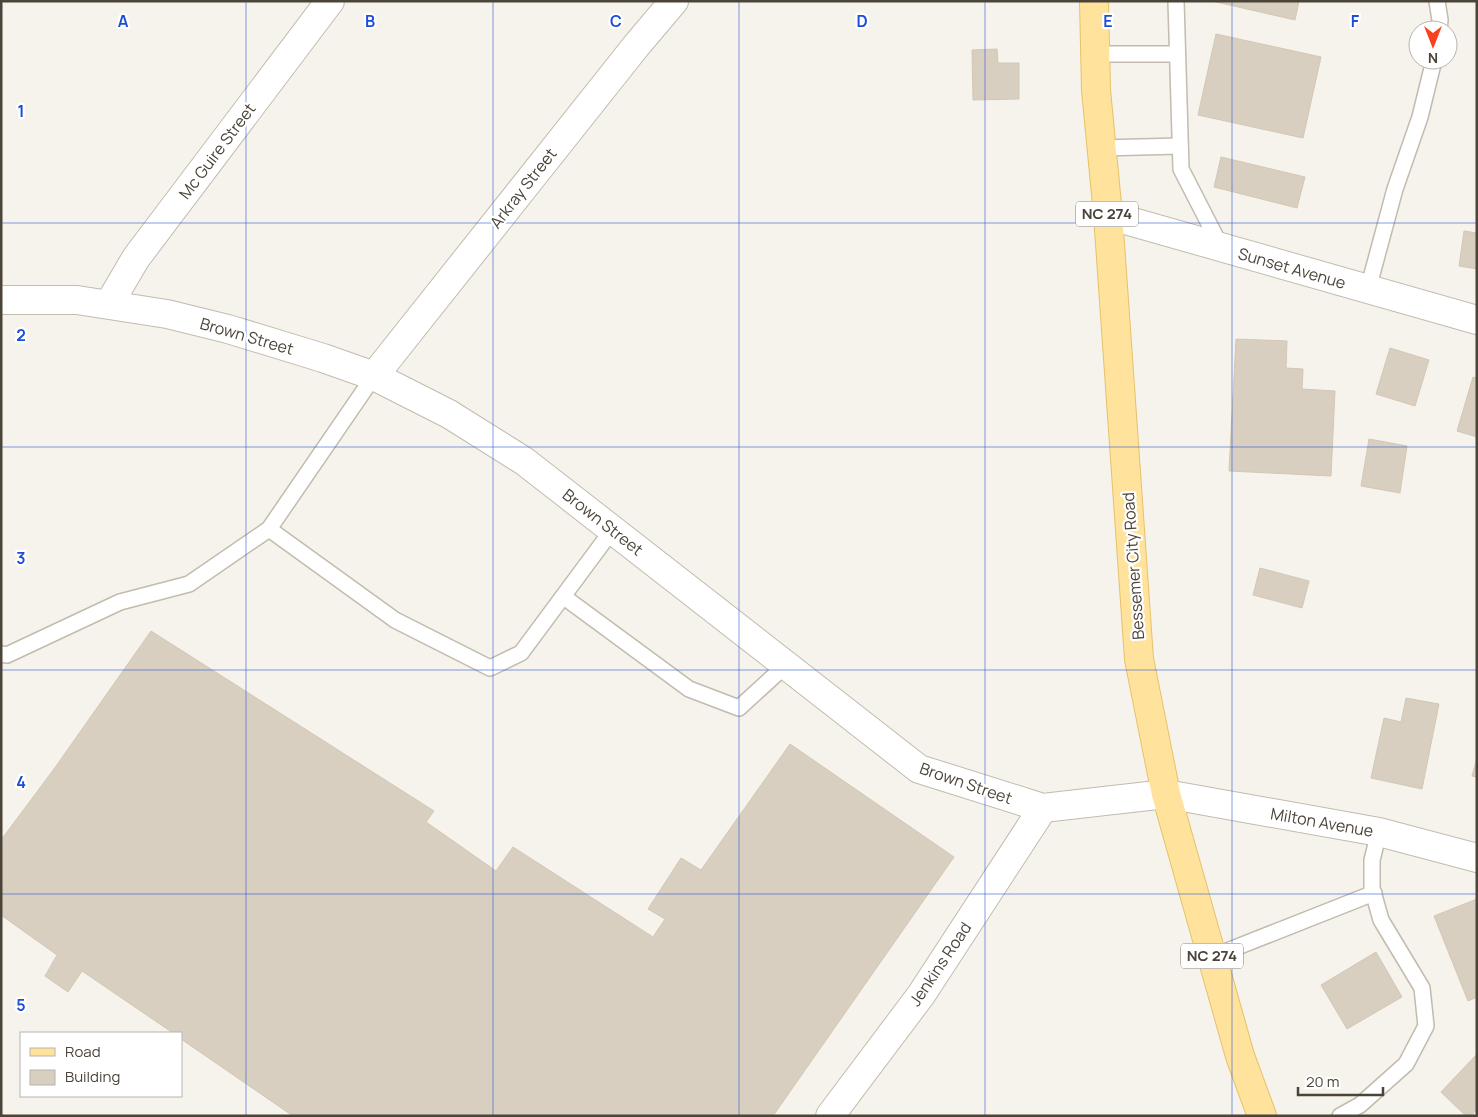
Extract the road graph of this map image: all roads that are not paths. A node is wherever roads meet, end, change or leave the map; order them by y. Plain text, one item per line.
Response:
1 (330, 1) edge
2 (674, 1) edge
3 (1094, 1) edge
4 (1176, 1) edge
5 (1437, 1) edge
6 (1440, 20) edge
7 (1095, 54) junction
8 (1177, 54) junction
9 (1432, 70) edge
10 (1180, 146) junction
11 (1101, 148) junction
12 (1108, 216) junction
13 (1221, 248) junction
14 (1368, 290) junction
15 (1, 300) edge
16 (109, 304) junction
17 (1477, 320) edge
18 (374, 376) junction
19 (269, 529) junction
20 (613, 530) junction
21 (564, 597) junction
22 (1, 654) edge
23 (786, 665) junction
24 (1166, 794) junction
25 (1044, 808) junction
26 (1380, 832) junction
27 (1477, 858) edge
28 (1374, 892) junction
29 (1212, 957) junction
30 (830, 1116) edge
31 (1262, 1116) edge
32 (1340, 1116) edge

1 - 16 street, Mc Guire Street
2 - 18 street, Arkray Street
3 - 7 main road, Bessemer City Road / NC 274
4 - 8 lane
5 - 6 lane
7 - 8 lane
7 - 11 main road, Bessemer City Road / NC 274
8 - 10 lane
9 - 14 lane
10 - 11 lane
10 - 13 lane
11 - 12 main road, Bessemer City Road / NC 274
12 - 13 street, Sunset Avenue
12 - 24 main road, Bessemer City Road / NC 274
13 - 14 street, Sunset Avenue
14 - 17 street, Sunset Avenue
15 - 16 street, Brown Street
16 - 18 street, Brown Street
18 - 19 lane
18 - 20 street, Brown Street
19 - 21 lane
19 - 22 lane
20 - 21 lane
20 - 23 street, Brown Street
21 - 23 lane
23 - 25 street, Brown Street
24 - 25 street, Brown Street
24 - 26 street, Milton Avenue
24 - 29 main road, Bessemer City Road / NC 274
25 - 30 street, Jenkins Road
26 - 27 street, Milton Avenue
26 - 28 lane
28 - 29 lane
28 - 32 lane
29 - 31 main road, Bessemer City Road / NC 274

